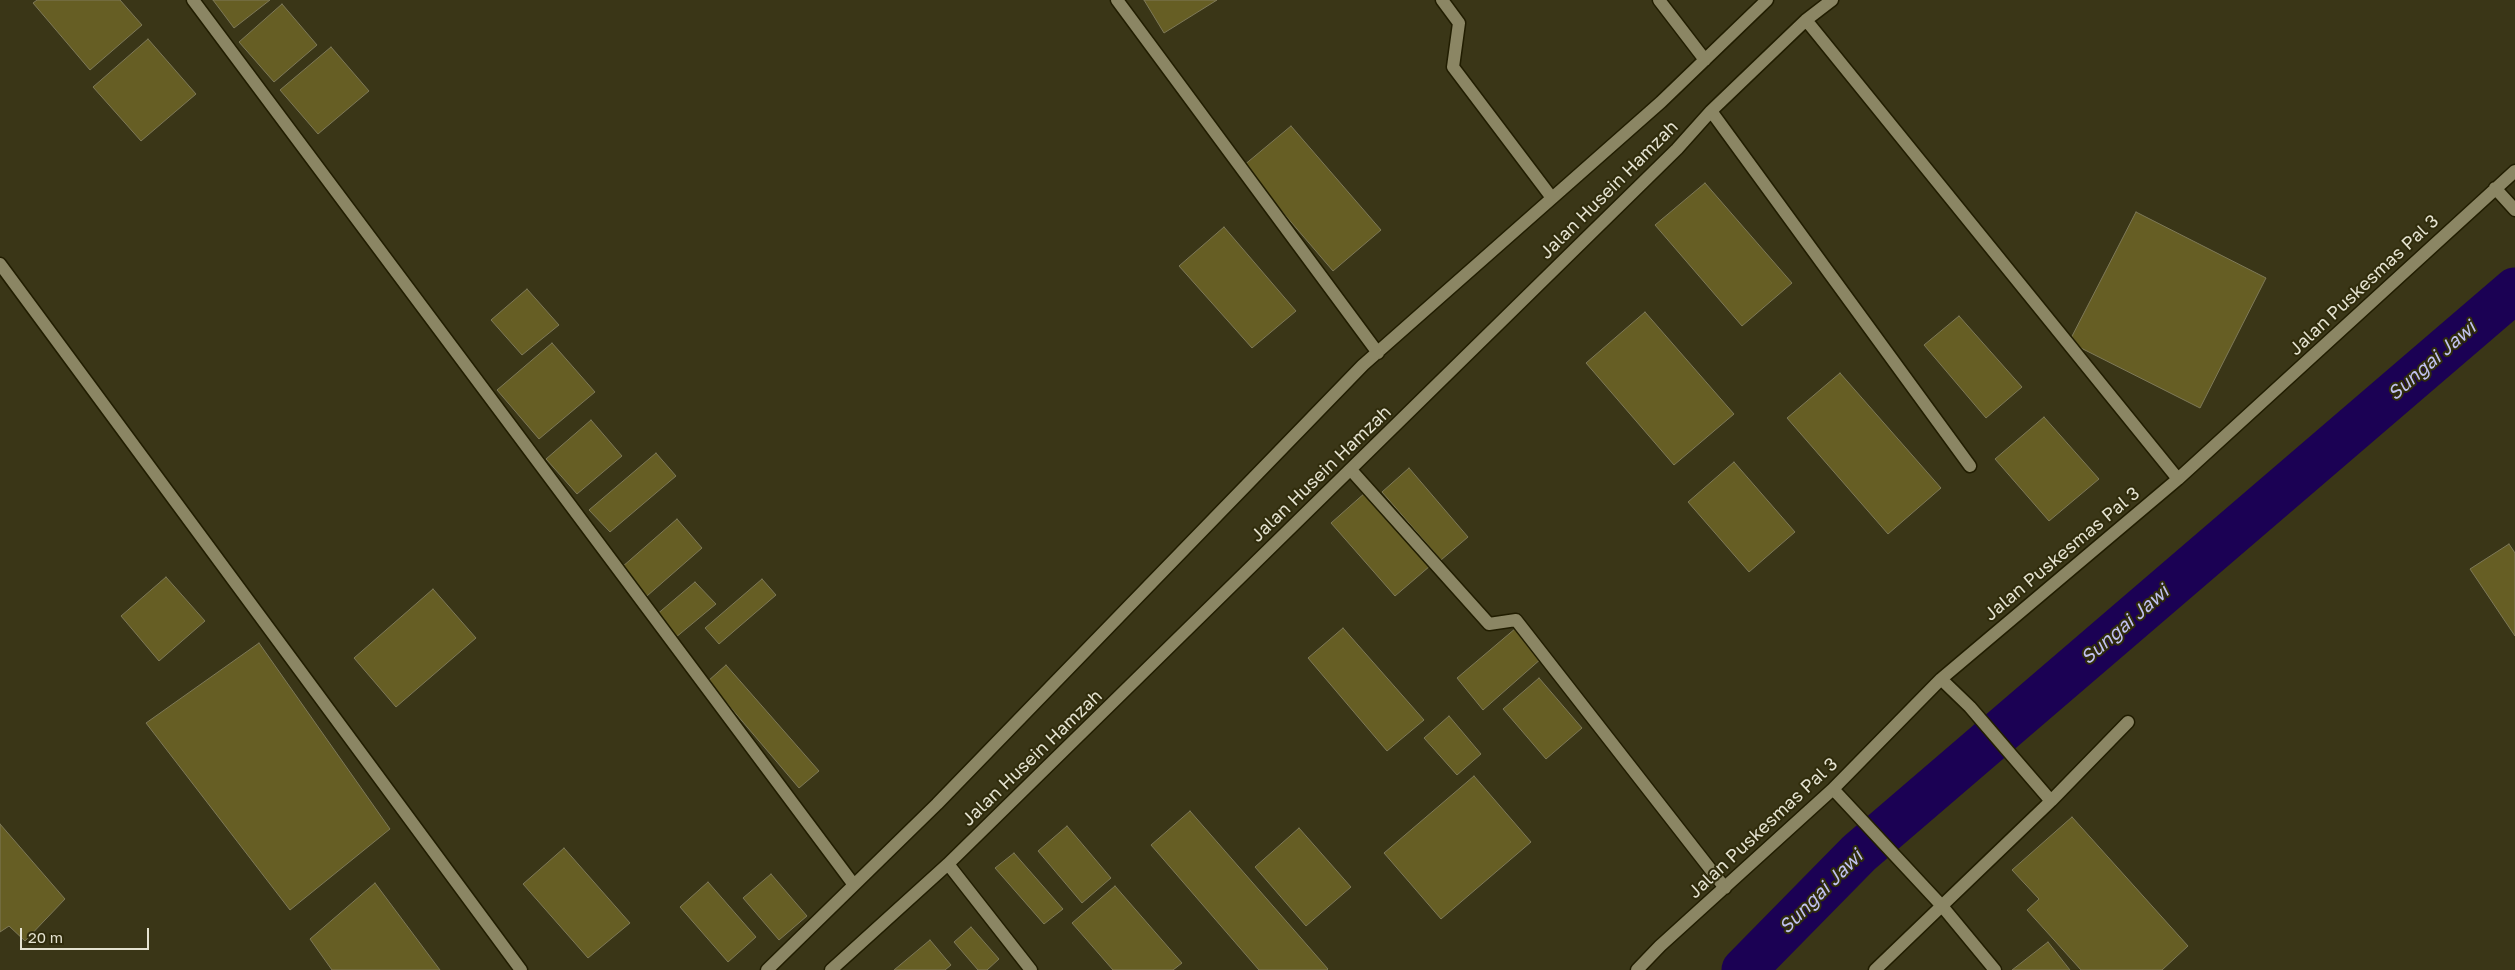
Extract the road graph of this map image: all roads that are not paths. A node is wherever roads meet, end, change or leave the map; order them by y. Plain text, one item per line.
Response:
1 (193, 0) edge
2 (1116, 0) edge
3 (1442, 0) edge
4 (1659, 0) edge
5 (1767, 0) edge
6 (1832, 0) edge
7 (1806, 20) junction
8 (1705, 60) junction
9 (1711, 112) junction
10 (2515, 171) edge
11 (2495, 188) junction
12 (1552, 198) junction
13 (2515, 210) edge
14 (0, 264) edge
15 (1378, 353) junction
16 (1970, 466) dead end
17 (1351, 470) junction
18 (2178, 479) junction
19 (1941, 679) junction
20 (2128, 722) dead end
21 (1833, 789) junction
22 (2051, 801) junction
23 (948, 864) junction
24 (854, 884) junction
25 (1725, 888) junction
26 (1941, 905) junction
27 (521, 970) edge
28 (767, 970) edge
29 (831, 970) edge
30 (1031, 970) edge
31 (1637, 970) edge
32 (1875, 970) edge
33 (1995, 970) edge

1 - 24 street
2 - 15 street
3 - 12 street
4 - 8 street
5 - 8 street, Jalan Husein Hamzah
6 - 7 street, Jalan Husein Hamzah
7 - 9 street, Jalan Husein Hamzah
7 - 18 street
8 - 12 street, Jalan Husein Hamzah
9 - 16 street
9 - 17 street, Jalan Husein Hamzah
10 - 11 street, Jalan Puskesmas Pal 3
11 - 13 street
11 - 18 street, Jalan Puskesmas Pal 3
12 - 15 street, Jalan Husein Hamzah
14 - 27 street
15 - 24 street, Jalan Husein Hamzah
17 - 23 street, Jalan Husein Hamzah
17 - 25 street
18 - 19 street, Jalan Puskesmas Pal 3
19 - 21 street, Jalan Puskesmas Pal 3
19 - 22 street
20 - 22 street
21 - 25 street, Jalan Puskesmas Pal 3
21 - 26 street
22 - 26 street
23 - 29 street, Jalan Husein Hamzah
23 - 30 street
24 - 28 street, Jalan Husein Hamzah
25 - 31 street, Jalan Puskesmas Pal 3
26 - 32 street
26 - 33 street

